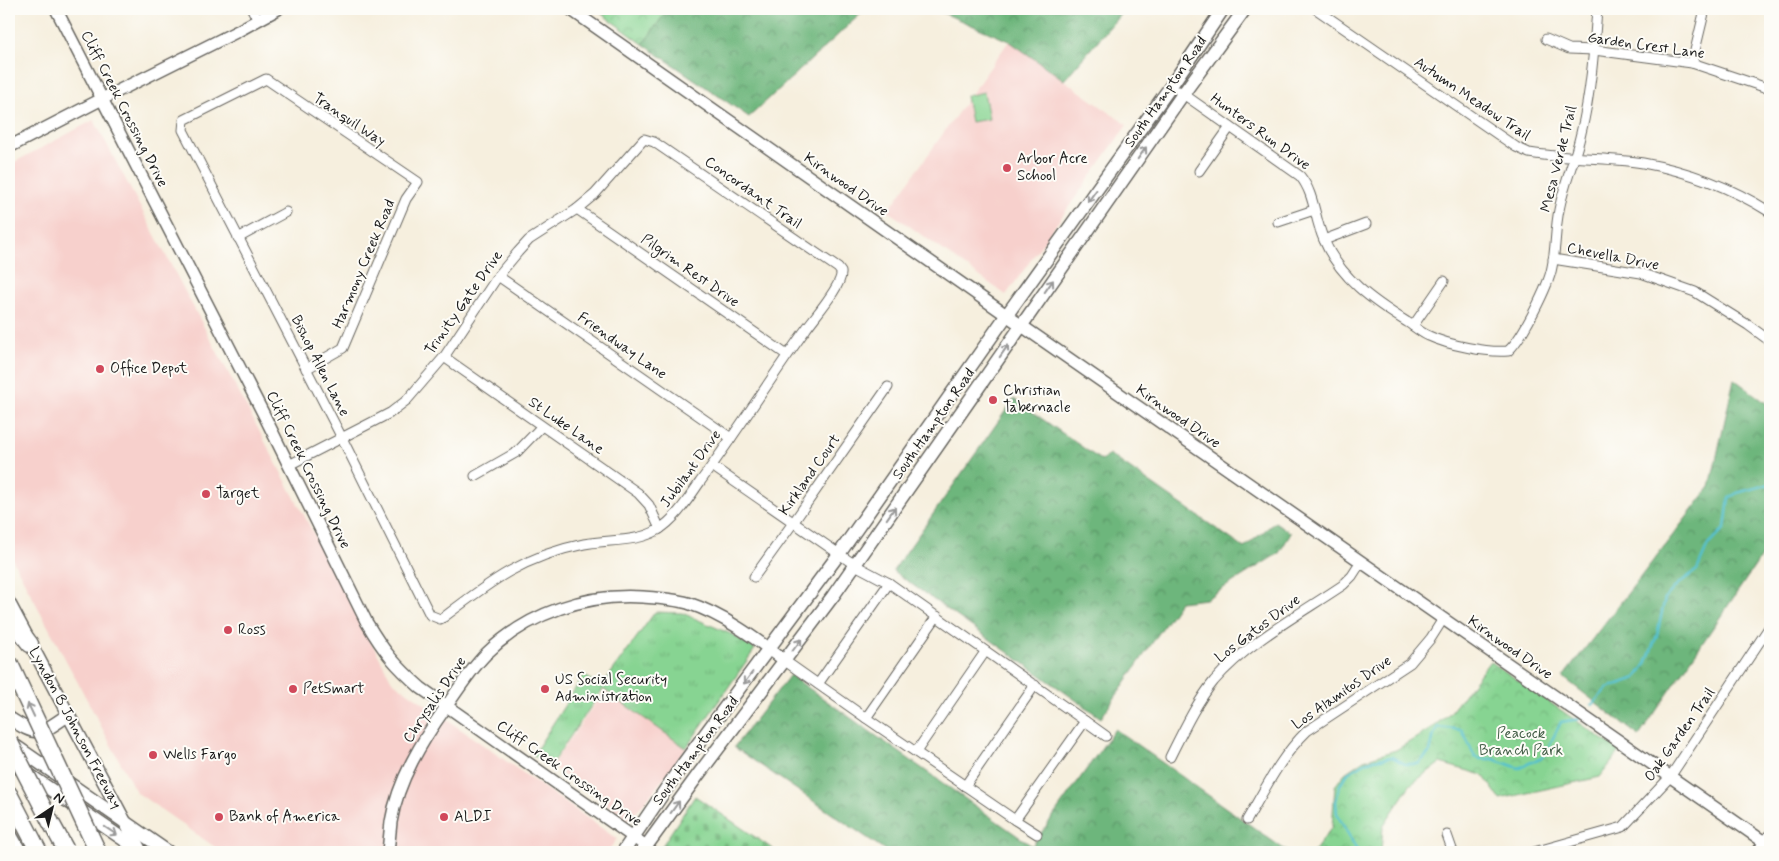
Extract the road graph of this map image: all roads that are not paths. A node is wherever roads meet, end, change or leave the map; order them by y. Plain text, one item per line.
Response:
1 (56, 9) edge
2 (252, 9) edge
3 (278, 9) edge
4 (570, 9) edge
5 (1223, 9) edge
6 (1245, 9) edge
7 (1316, 9) edge
8 (1597, 9) edge
9 (1705, 9) edge
10 (258, 20) junction
11 (1546, 39) dead end
12 (1594, 50) junction
13 (1692, 63) junction
14 (266, 80) joint
15 (1171, 86) junction
16 (1770, 90) edge
17 (1183, 94) junction
18 (102, 99) junction
19 (1230, 127) junction
20 (648, 139) joint
21 (9, 148) edge
22 (1576, 156) junction
23 (1199, 171) dead end
24 (418, 182) joint
25 (577, 209) junction
26 (1314, 210) junction
27 (286, 212) dead end
28 (1770, 212) edge
29 (1278, 222) dead end
30 (1366, 224) dead end
31 (238, 238) junction
32 (1324, 240) junction
33 (1553, 259) junction
34 (841, 272) joint
35 (498, 276) junction
36 (1444, 281) dead end
37 (1006, 316) junction
38 (1022, 326) junction
39 (1413, 326) junction
40 (1518, 339) joint
41 (1770, 342) edge
42 (787, 355) junction
43 (444, 357) junction
44 (306, 369) junction
45 (888, 388) dead end
46 (542, 427) junction
47 (342, 438) junction
48 (731, 438) junction
49 (289, 465) junction
50 (712, 466) junction
51 (475, 476) dead end
52 (793, 523) junction
53 (660, 529) junction
54 (839, 554) junction
55 (1361, 562) junction
56 (855, 565) junction
57 (754, 577) dead end
58 (889, 583) junction
59 (9, 603) edge
60 (937, 616) junction
61 (9, 617) edge
62 (440, 619) joint
63 (1443, 619) junction
64 (1770, 626) edge
65 (30, 644) junction
66 (770, 649) junction
67 (985, 652) junction
68 (785, 661) junction
69 (9, 662) edge
70 (818, 684) junction
71 (1035, 685) junction
72 (446, 707) junction
73 (68, 715) junction
74 (9, 718) edge
75 (866, 718) junction
76 (1085, 721) junction
77 (1106, 736) dead end
78 (9, 741) edge
79 (916, 752) junction
80 (1170, 757) dead end
81 (9, 761) edge
82 (683, 764) junction
83 (698, 775) junction
84 (1670, 777) junction
85 (965, 786) junction
86 (56, 793) junction
87 (9, 794) edge
88 (108, 804) junction
89 (1015, 820) junction
90 (1247, 820) dead end
91 (125, 822) junction
92 (1036, 834) dead end
93 (1447, 835) dead end
94 (9, 836) edge
95 (634, 838) junction
96 (1766, 844) edge
97 (644, 849) edge
98 (97, 851) edge
99 (18, 852) edge
100 (40, 852) edge
101 (67, 852) edge
102 (141, 852) edge
103 (168, 852) edge
104 (388, 852) edge
105 (623, 852) edge
106 (1453, 852) edge
107 (1534, 852) edge

1 - 18 street, Cliff Creek Crossing Drive
2 - 10 street
3 - 10 street
4 - 37 street, Kirnwood Drive
5 - 15 main road, South Hampton Road
6 - 17 main road, South Hampton Road
7 - 22 street, Autumn Meadow Trail
8 - 12 street, Mesa Verde Trail
9 - 13 street
10 - 18 street
11 - 12 street, Garden Crest Lane
12 - 13 street, Garden Crest Lane
12 - 22 street, Mesa Verde Trail
13 - 16 street, Garden Crest Lane
14 - 24 street, Tranquil Way
14 - 31 street, Bishop Allen Lane
15 - 17 street, Hunters Run Drive
15 -> 37 main road, South Hampton Road
17 - 19 street, Hunters Run Drive
38 -> 17 main road, South Hampton Road
18 - 21 street
18 - 49 street, Cliff Creek Crossing Drive
19 - 23 street
19 - 26 street, Hunters Run Drive
20 - 25 street, Trinity Gate Drive
20 - 34 street, Concordant Trail
22 - 28 street, Autumn Meadow Trail
22 - 33 street, Mesa Verde Trail
24 - 44 street, Harmony Creek Road
25 - 35 street, Trinity Gate Drive
25 - 42 street, Pilgrim Rest Drive
26 - 29 street
26 - 32 street, Hunters Run Drive
27 - 31 street
30 - 32 street
31 - 44 street, Bishop Allen Lane
32 - 39 street, Hunters Run Drive
33 - 40 street, Mesa Verde Trail
33 - 41 street, Chevella Drive
34 - 42 street, Jubilant Drive
35 - 43 street, Trinity Gate Drive
35 - 48 street, Friendway Lane
36 - 39 street
37 - 38 street, Kirnwood Drive
37 - 54 main road, South Hampton Road
38 - 55 street, Kirnwood Drive
56 -> 38 main road, South Hampton Road
39 - 40 street, Hunters Run Drive
42 - 48 street, Jubilant Drive
43 - 46 street, St Luke Lane
43 - 47 street, Trinity Gate Drive
44 - 47 street, Bishop Allen Lane
45 - 52 street, Kirkland Court
46 - 51 street
46 - 53 street, St Luke Lane
47 - 49 street, Trinity Gate Drive
47 - 62 street, Bishop Allen Lane
48 - 50 street, Jubilant Drive
49 - 72 street, Cliff Creek Crossing Drive
50 - 52 street
50 - 53 street, Jubilant Drive
52 - 54 street
52 - 57 street, Kirkland Court
53 - 62 street, Jubilant Drive
54 - 56 street
54 - 66 main road, South Hampton Road
55 - 63 street, Kirnwood Drive
55 - 80 street, Los Gatos Drive
56 - 58 street
68 -> 56 main road, South Hampton Road
58 - 60 street
58 - 70 street
59 - 65 main road, Lyndon B Johnson Freeway
60 - 67 street
60 - 75 street
61 - 65 highway
63 - 84 street, Kirnwood Drive
63 - 90 street, Los Alamitos Drive
64 - 84 street, Oak Garden Trail
65 - 73 main road, Lyndon B Johnson Freeway
66 - 68 street, Chrysalis Drive
66 - 72 street, Chrysalis Drive
66 -> 82 main road, South Hampton Road
67 - 71 street
67 - 79 street
68 - 70 street
68 - 83 main road, South Hampton Road
98 -> 69 highway, bridge
70 - 75 street
71 - 76 street
71 - 85 street
72 - 95 street, Cliff Creek Crossing Drive
72 - 104 street, Chrysalis Drive
73 - 74 main road
73 - 88 main road, Lyndon B Johnson Freeway
75 - 79 street
76 - 77 street
76 - 89 street
78 - 88 main road
78 - 101 highway, bridge
79 - 85 street
81 - 86 main road
82 - 83 main road
82 - 95 main road, South Hampton Road
97 -> 83 main road, South Hampton Road
84 - 96 street, Kirnwood Drive
84 - 107 street, Oak Garden Trail
85 - 89 street
86 - 88 main road
86 -> 102 main road
87 - 100 highway
88 - 91 main road, Lyndon B Johnson Freeway
89 - 92 street
91 - 102 main road, Lyndon B Johnson Freeway
91 - 103 main road
93 - 106 street
94 - 99 highway
95 - 97 street, Cliff Creek Crossing Drive
95 - 105 main road, South Hampton Road

